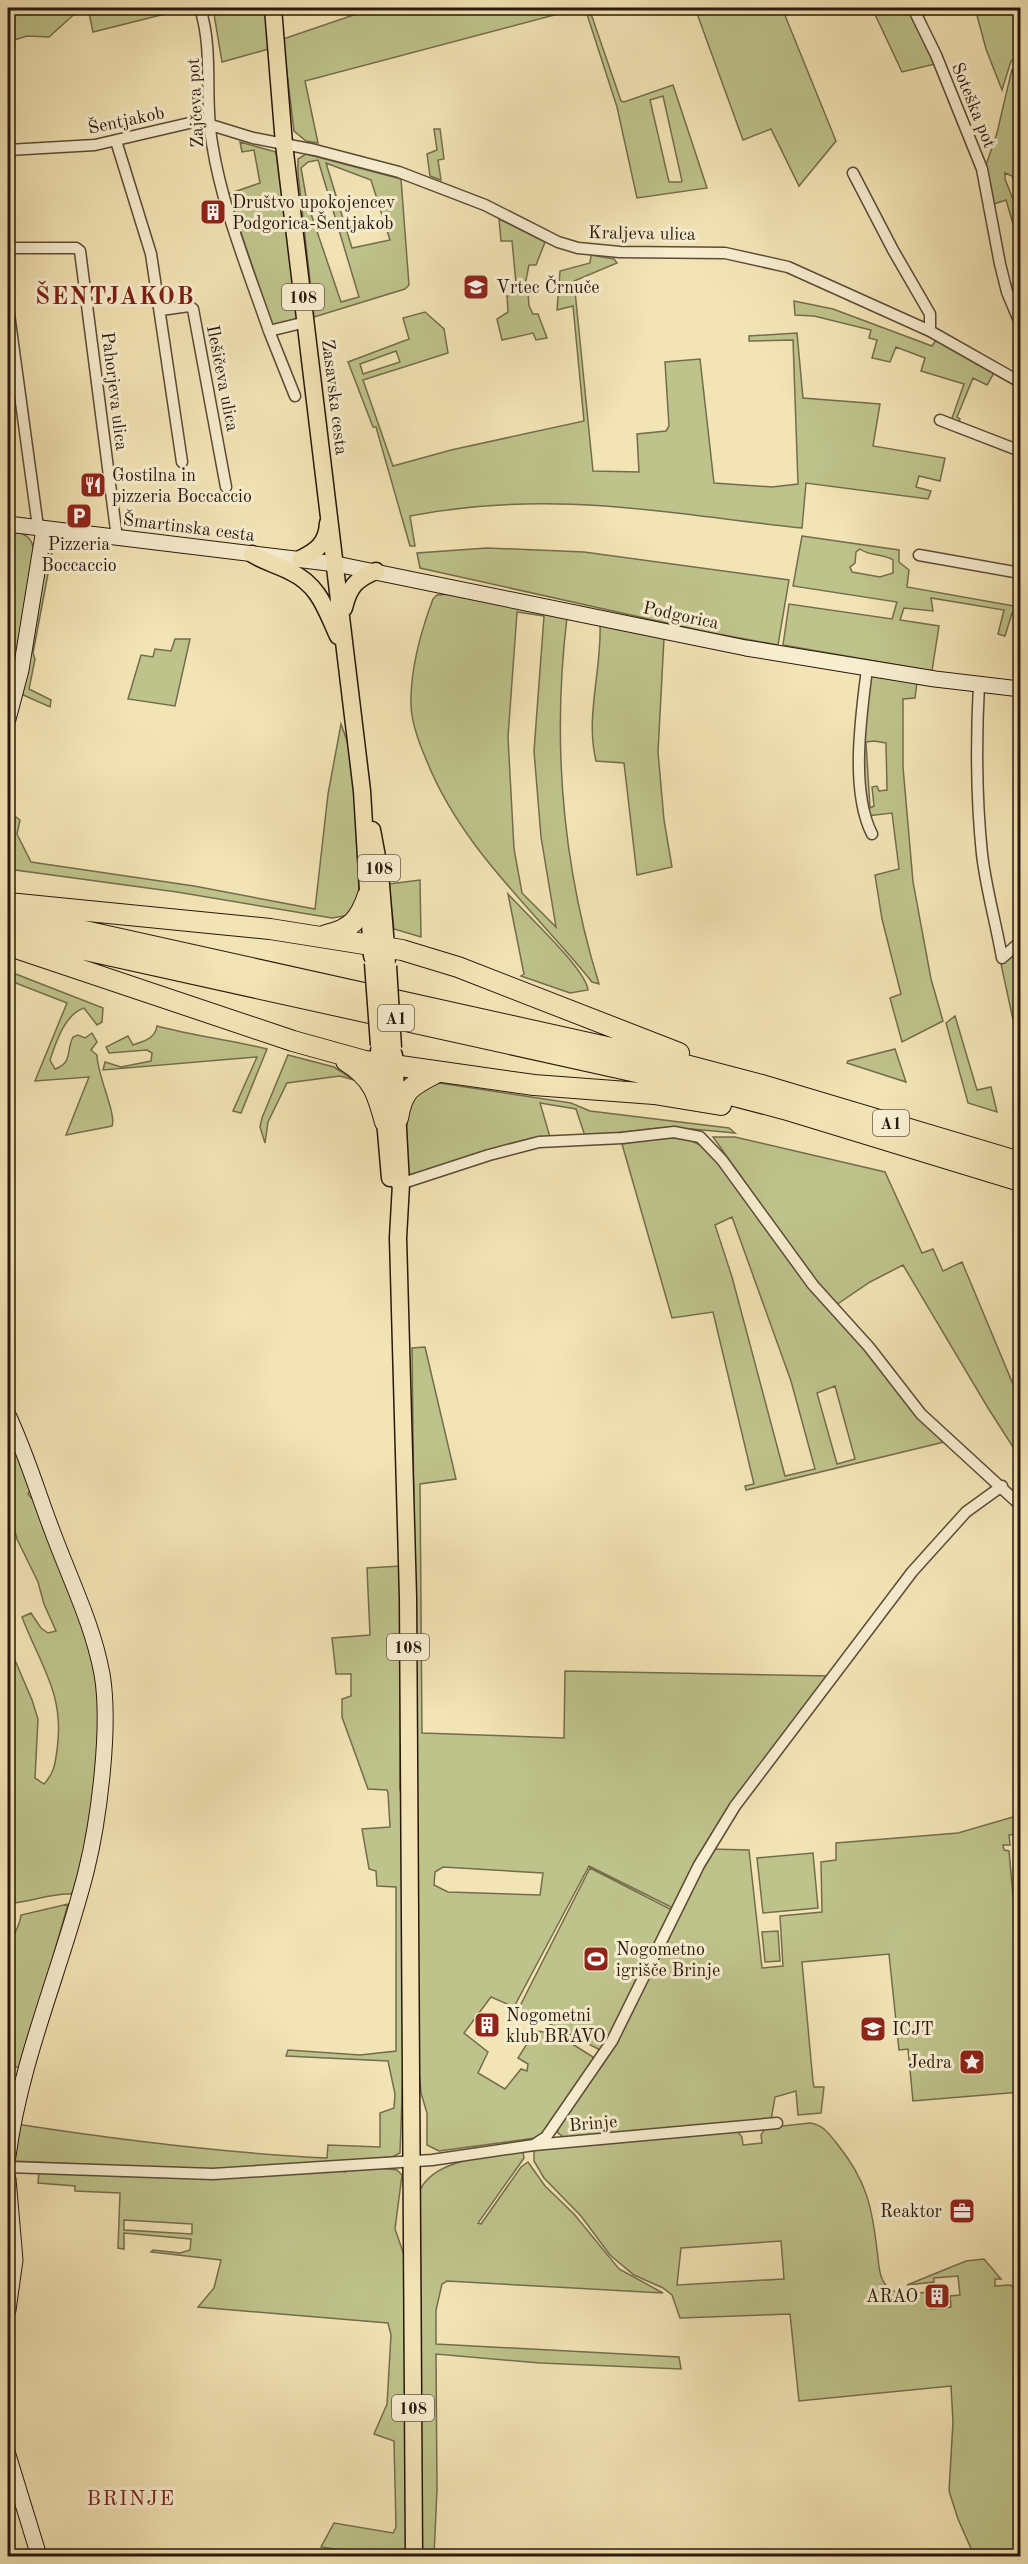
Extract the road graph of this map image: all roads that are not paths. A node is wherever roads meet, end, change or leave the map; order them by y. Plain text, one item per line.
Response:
1 (200, 8) edge
2 (273, 8) edge
3 (913, 8) edge
4 (209, 126) junction
5 (116, 141) junction
6 (285, 144) junction
7 (8, 150) edge
8 (853, 173) dead end
9 (8, 248) edge
10 (8, 307) edge
11 (161, 310) junction
12 (306, 322) junction
13 (1020, 323) edge
14 (269, 331) junction
15 (930, 331) junction
16 (1020, 382) edge
17 (295, 396) dead end
18 (940, 420) dead end
19 (1020, 451) edge
20 (182, 462) dead end
21 (226, 487) dead end
22 (329, 501) junction
23 (8, 524) edge
24 (41, 528) junction
25 (117, 538) junction
26 (252, 554) junction
27 (919, 555) dead end
28 (300, 559) junction
29 (336, 564) junction
30 (376, 571) junction
31 (1020, 573) edge
32 (341, 617) junction
33 (344, 648) junction
34 (867, 669) junction
35 (979, 684) junction
36 (1020, 689) edge
37 (8, 718) edge
38 (362, 791) junction
39 (873, 834) dead end
40 (368, 894) junction
41 (8, 903) edge
42 (8, 914) edge
43 (8, 933) edge
44 (323, 936) junction
45 (1020, 942) edge
46 (8, 945) edge
47 (379, 955) junction
48 (325, 1051) junction
49 (387, 1056) junction
50 (436, 1073) junction
51 (762, 1085) junction
52 (783, 1109) junction
53 (392, 1120) junction
54 (1020, 1162) edge
55 (1020, 1181) edge
56 (396, 1185) junction
57 (8, 1415) edge
58 (1002, 1486) junction
59 (1020, 1505) edge
60 (777, 2123) dead end
61 (534, 2145) junction
62 (8, 2156) edge
63 (412, 2162) junction
64 (8, 2167) edge
65 (8, 2179) edge
66 (8, 2310) edge
67 (8, 2455) edge
68 (39, 2556) edge
69 (414, 2556) edge

1 - 4 street, Zajčeva pot
2 - 6 main road, Zasavska cesta / 108
3 - 13 street, Soteška pot
4 - 5 street, Šentjakob
4 - 6 street, Šentjakob
4 - 14 street, Zajčeva pot
5 - 7 street, Šentjakob
5 - 11 street
6 - 12 main road, Zasavska cesta / 108
6 - 15 street, Kraljeva ulica
8 - 15 street
9 - 25 street, Pahorjeva ulica
10 - 24 street
11 - 20 street
11 - 21 street, Ilešičeva ulica
12 - 14 street
12 - 22 main road, Zasavska cesta / 108
14 - 17 street, Zajčeva pot
15 - 16 street, Kraljeva ulica
18 - 19 street
22 - 28 main road
22 - 29 main road, Zasavska cesta / 108
23 - 24 street
24 - 25 street, Šmartinska cesta
24 - 37 street
25 - 26 street, Šmartinska cesta
26 - 28 street, Šmartinska cesta
26 - 33 main road
27 - 31 street
28 - 29 street, Šmartinska cesta
29 - 30 street, Podgorica
29 - 32 main road, Zasavska cesta / 108
30 - 32 main road
30 - 34 street, Podgorica
32 - 33 main road, Zasavska cesta / 108
33 - 38 main road, Zasavska cesta / 108
34 - 35 street, Podgorica
34 - 39 street
35 - 36 street, Podgorica
35 - 45 street
38 - 40 main road, Zasavska cesta / 108
38 - 47 main road, Zasavska cesta / 108
40 - 44 highway
40 - 47 main road, Zasavska cesta / 108
41 - 44 highway
42 - 51 highway, A1
43 - 52 highway, A1
44 - 47 highway
46 - 48 highway
47 - 49 main road, 108, bridge
47 - 51 highway
48 - 49 highway
48 - 53 highway
49 - 50 highway
49 - 53 main road, 108
50 - 52 highway
50 - 53 highway
51 - 54 highway, A1
52 - 55 highway, A1
53 - 56 main road, 108
56 - 58 street
56 - 63 main road, 108
57 - 62 street
58 - 59 street
58 - 61 street
60 - 61 street, Brinje
61 - 63 street, Brinje
63 - 64 street, Brinje
63 - 69 main road, 108
65 - 66 street
67 - 68 street

